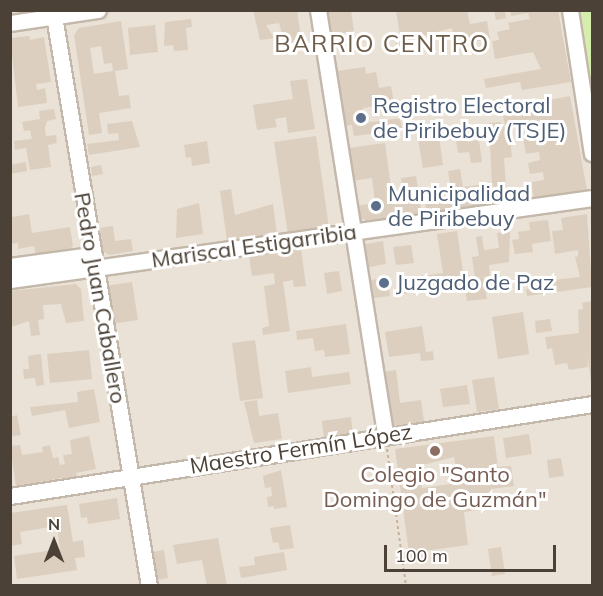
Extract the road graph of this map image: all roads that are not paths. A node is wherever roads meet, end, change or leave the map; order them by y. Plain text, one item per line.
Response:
1 (98, 10) edge
2 (318, 10) edge
3 (570, 10) edge
4 (54, 14) edge
5 (10, 23) edge
6 (592, 153) edge
7 (592, 198) edge
8 (351, 233) junction
9 (92, 262) junction
10 (10, 266) edge
11 (10, 280) edge
12 (592, 404) edge
13 (385, 435) junction
14 (130, 477) junction
15 (10, 496) edge
16 (149, 585) edge

1 - 4 street
2 - 8 street
3 - 6 street
4 - 5 street
4 - 9 street, Pedro Juan Caballero
7 - 8 street, Mariscal Estigarribia
8 - 9 street, Mariscal Estigarribia
8 - 13 street
9 - 10 street, Mariscal Estigarribia
9 - 11 street
9 - 14 street, Pedro Juan Caballero
12 - 13 street, Maestro Fermín López
13 - 14 street, Maestro Fermín López
14 - 15 street, Maestro Fermín López
14 - 16 street, Pedro Juan Caballero

